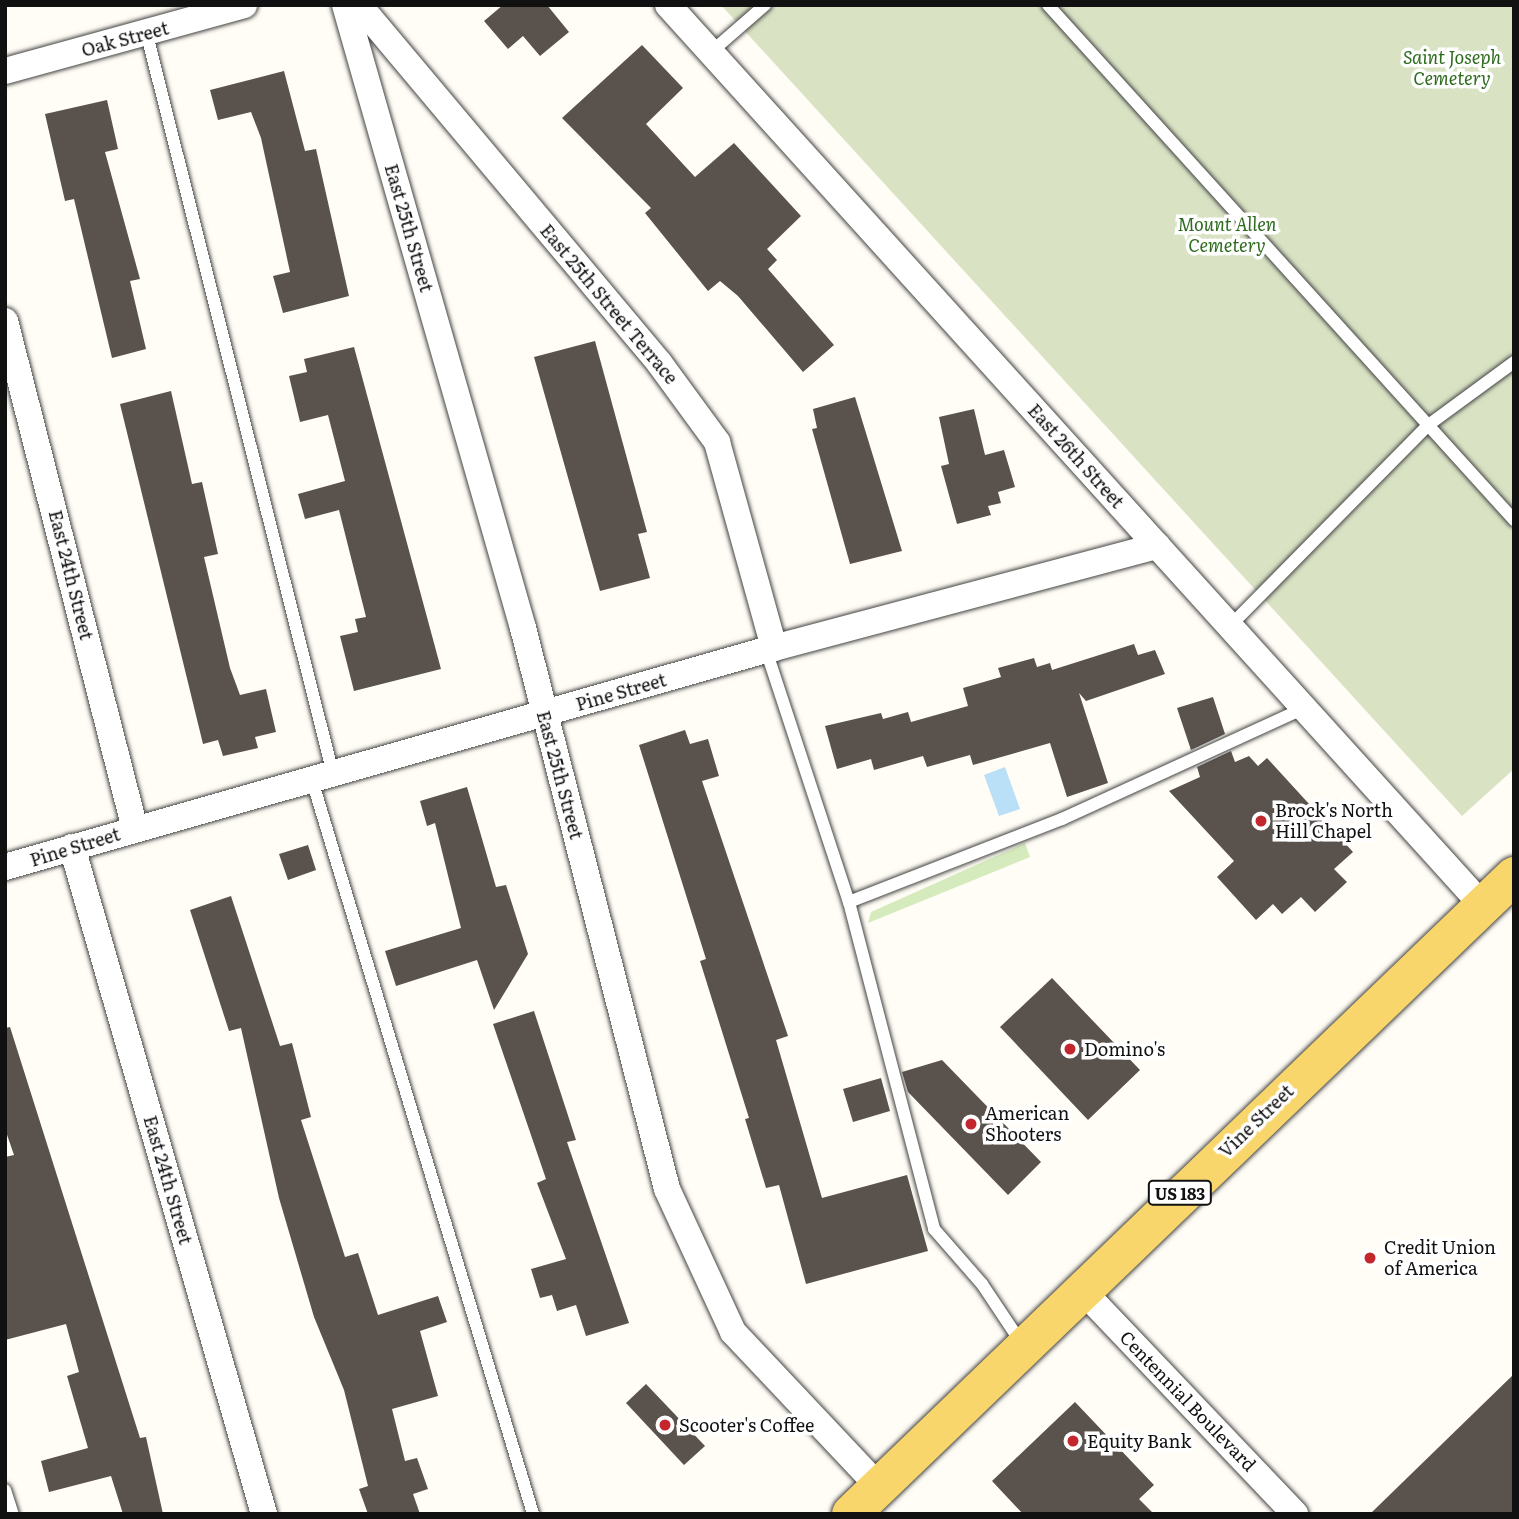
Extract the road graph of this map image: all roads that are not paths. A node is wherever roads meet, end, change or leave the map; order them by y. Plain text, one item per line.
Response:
1 (244, 5) edge
2 (345, 5) edge
3 (359, 5) edge
4 (668, 5) edge
5 (765, 5) edge
6 (1048, 5) edge
7 (147, 34) junction
8 (711, 52) junction
9 (5, 71) edge
10 (5, 321) edge
11 (1514, 362) edge
12 (1427, 426) junction
13 (1514, 520) edge
14 (1157, 546) junction
15 (1230, 626) junction
16 (770, 649) junction
17 (1304, 708) junction
18 (544, 715) junction
19 (323, 777) junction
20 (135, 829) junction
21 (72, 847) junction
22 (5, 867) edge
23 (1514, 876) edge
24 (849, 902) junction
25 (1483, 906) junction
26 (1080, 1288) junction
27 (1023, 1346) junction
28 (880, 1488) junction
29 (5, 1490) edge
30 (13, 1514) edge
31 (264, 1514) edge
32 (533, 1514) edge
33 (851, 1514) edge
34 (1295, 1514) edge

1 - 7 street, Oak Street
2 - 18 street, East 25th Street
3 - 16 street, East 25th Street Terrace
4 - 8 street, East 26th Street
5 - 8 lane
6 - 12 lane
7 - 9 street, Oak Street
7 - 19 lane
8 - 14 street, East 26th Street
10 - 20 street, East 24th Street
11 - 12 lane
12 - 13 lane
12 - 15 lane
14 - 15 street, East 26th Street
14 - 16 street, Pine Street
15 - 17 street, East 26th Street
16 - 18 street, Pine Street
16 - 24 lane
17 - 24 lane
17 - 25 street, East 26th Street
18 - 19 street, Pine Street
18 - 28 street, East 25th Street
19 - 20 street, Pine Street
19 - 32 lane
20 - 21 street, Pine Street
21 - 22 street, Pine Street
21 - 31 street, East 24th Street
23 - 25 main road, Vine Street / US 183
24 - 27 lane
25 - 26 main road, Vine Street / US 183
26 - 27 main road, Vine Street / US 183
26 - 34 street, Centennial Boulevard
27 - 28 main road, Vine Street / US 183
28 - 33 main road, Vine Street / US 183
29 - 30 lane

